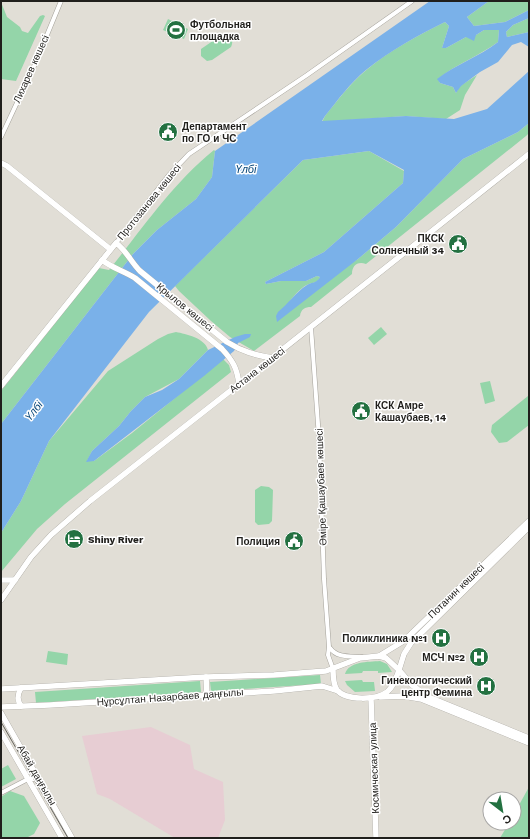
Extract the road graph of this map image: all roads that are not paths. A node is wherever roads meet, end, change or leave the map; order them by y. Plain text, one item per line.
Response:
1 (60, 1) edge
2 (412, 1) edge
3 (1, 137) edge
4 (529, 154) edge
5 (1, 163) edge
6 (116, 243) junction
7 (110, 249) junction
8 (102, 260) junction
9 (310, 328) junction
10 (272, 358) junction
11 (239, 384) junction
12 (1, 386) edge
13 (529, 521) edge
14 (529, 527) edge
15 (1, 580) edge
16 (15, 580) junction
17 (1, 600) edge
18 (329, 647) junction
19 (379, 656) junction
20 (366, 657) junction
21 (333, 669) junction
22 (399, 670) junction
23 (206, 677) junction
24 (21, 688) junction
25 (1, 689) edge
26 (338, 691) junction
27 (207, 695) junction
28 (380, 696) junction
29 (371, 698) junction
30 (21, 706) junction
31 (1, 707) edge
32 (1, 713) edge
33 (1, 732) edge
34 (529, 738) edge
35 (529, 743) edge
36 (28, 779) junction
37 (39, 779) junction
38 (1, 793) edge
39 (62, 838) edge
40 (72, 838) edge
41 (376, 838) edge

1 - 3 street, Лихарев көшесі
2 - 6 street, Протозанова көшесі
4 - 9 main road, Астана көшесі
5 - 7 main road
6 - 7 main road, Протозанова көшесі
6 - 10 main road, Крылов көшесі
7 - 8 main road, Протозанова көшесі
8 - 11 main road, Крылов көшесі
8 - 12 main road, Протозанова көшесі
9 - 10 main road, Астана көшесі
9 - 18 street, Әміре Қашаубаев көшесі
10 - 11 main road, Астана көшесі
11 - 16 main road, Астана көшесі
13 - 19 main road, Потанин көшесі
14 - 22 main road, Потанин көшесі
15 - 16 main road
16 - 17 main road, Астана көшесі
18 - 20 street
18 - 21 street, Әміре Қашаубаев көшесі
19 - 20 main road, Нұрсұлтан Назарбаев даңғылы
19 - 22 main road
20 - 21 main road, Нұрсұлтан Назарбаев даңғылы
21 - 23 main road, Нұрсұлтан Назарбаев даңғылы
21 - 26 main road
22 - 28 main road
22 - 34 main road
23 - 24 main road, Нұрсұлтан Назарбаев даңғылы
23 - 27 main road
24 - 25 main road, Нұрсұлтан Назарбаев даңғылы
24 - 30 main road
26 - 27 main road, Нұрсұлтан Назарбаев даңғылы
26 - 29 main road, Нұрсұлтан Назарбаев даңғылы
27 - 30 main road, Нұрсұлтан Назарбаев даңғылы
28 - 29 main road, Нұрсұлтан Назарбаев даңғылы
28 - 35 main road, Нұрсұлтан Назарбаев даңғылы
29 - 41 main road, Космическая улица
30 - 31 main road, Нұрсұлтан Назарбаев даңғылы
32 - 37 main road, Абай даңғылы
33 - 36 main road, Абай даңғылы
36 - 37 street
36 - 38 street
36 - 39 main road, Абай даңғылы
37 - 40 main road, Абай даңғылы

